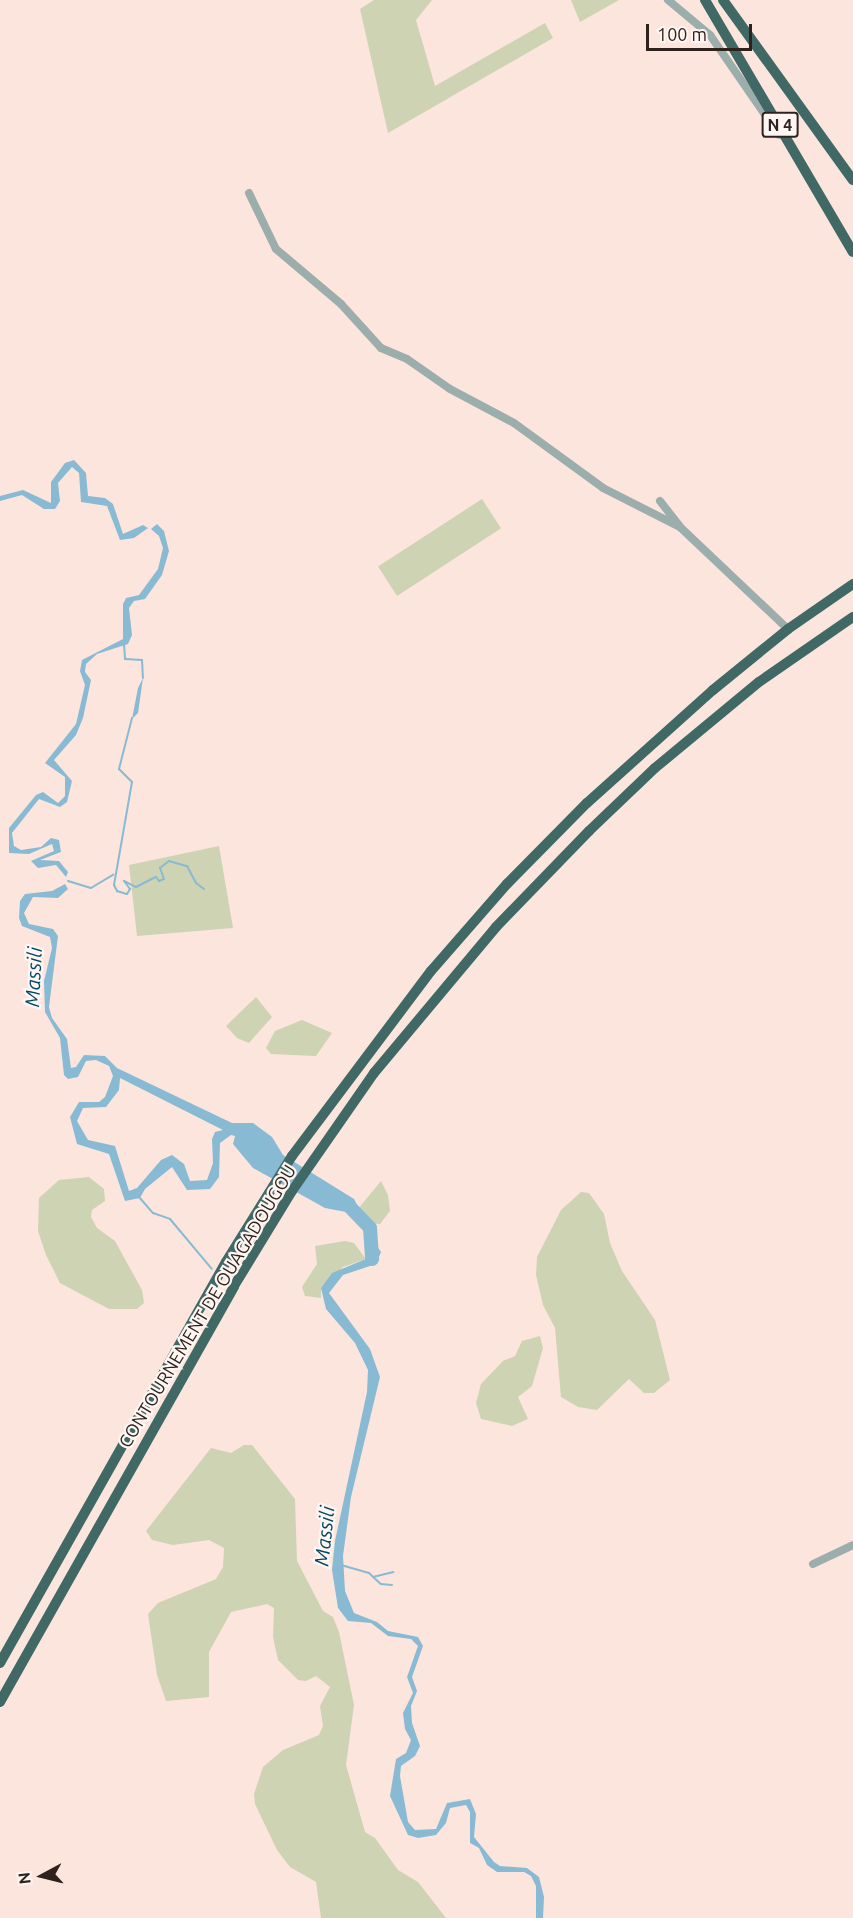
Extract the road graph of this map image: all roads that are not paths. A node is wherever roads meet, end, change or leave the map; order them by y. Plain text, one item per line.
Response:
1 (668, 0) edge
2 (705, 0) edge
3 (723, 0) edge
4 (779, 135) dead end
5 (853, 180) edge
6 (249, 193) dead end
7 (853, 252) edge
8 (660, 501) dead end
9 (680, 527) junction
10 (853, 584) edge
11 (853, 617) edge
12 (788, 629) junction
13 (853, 1545) edge
14 (813, 1564) dead end
15 (0, 1663) edge
16 (0, 1702) edge

1 - 4 street
2 - 7 highway, N 4
3 - 5 highway, N 4
6 - 9 street
8 - 9 street
9 - 12 street
10 - 12 highway, CONTOURNEMENT DE OUAGADOUGOU
11 - 16 highway, CONTOURNEMENT DE OUAGADOUGOU
12 - 15 highway, CONTOURNEMENT DE OUAGADOUGOU
13 - 14 street

